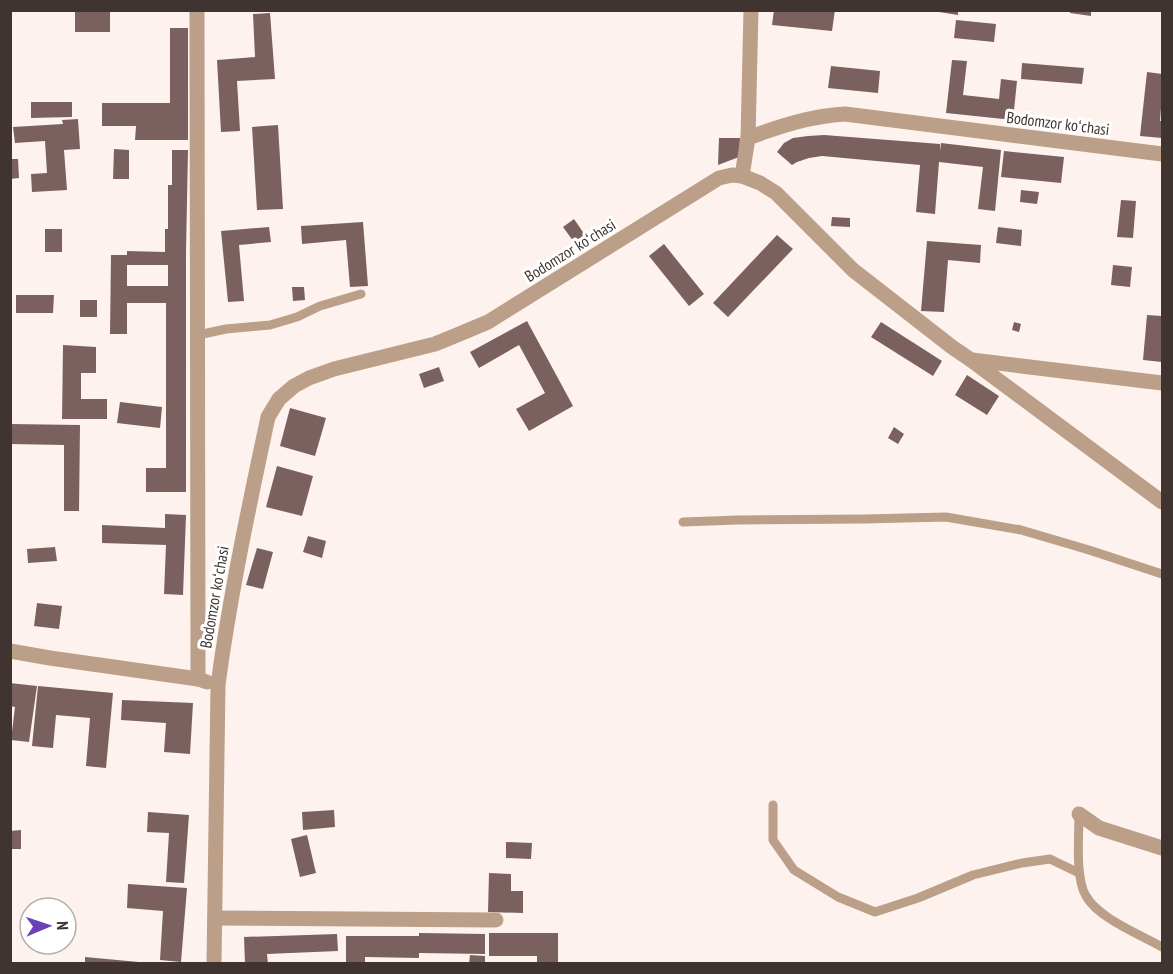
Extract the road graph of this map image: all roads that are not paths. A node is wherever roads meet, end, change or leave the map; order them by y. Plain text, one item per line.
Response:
1 (197, 10) edge
2 (751, 10) edge
3 (748, 138) junction
4 (1162, 154) edge
5 (742, 176) junction
6 (361, 294) dead end
7 (198, 335) junction
8 (971, 360) junction
9 (1162, 383) edge
10 (1162, 502) edge
11 (683, 522) dead end
12 (1162, 574) edge
13 (10, 651) edge
14 (198, 679) junction
15 (218, 685) junction
16 (773, 805) dead end
17 (1079, 814) joint
18 (1162, 848) edge
19 (1079, 873) junction
20 (215, 918) junction
21 (496, 920) dead end
22 (1162, 947) edge
23 (214, 963) edge

1 - 7 street, Bodomzor koʻchasi
2 - 3 street
3 - 4 street, Bodomzor koʻchasi
3 - 5 street
5 - 8 street
5 - 15 street, Bodomzor koʻchasi
6 - 7 lane
7 - 14 street, Bodomzor koʻchasi
8 - 9 street
8 - 10 street
11 - 12 lane
13 - 14 street
14 - 15 street
15 - 20 street, Bodomzor koʻchasi
16 - 19 lane
17 - 18 street
17 - 19 lane
19 - 22 lane
20 - 21 street
20 - 23 street, Bodomzor koʻchasi

